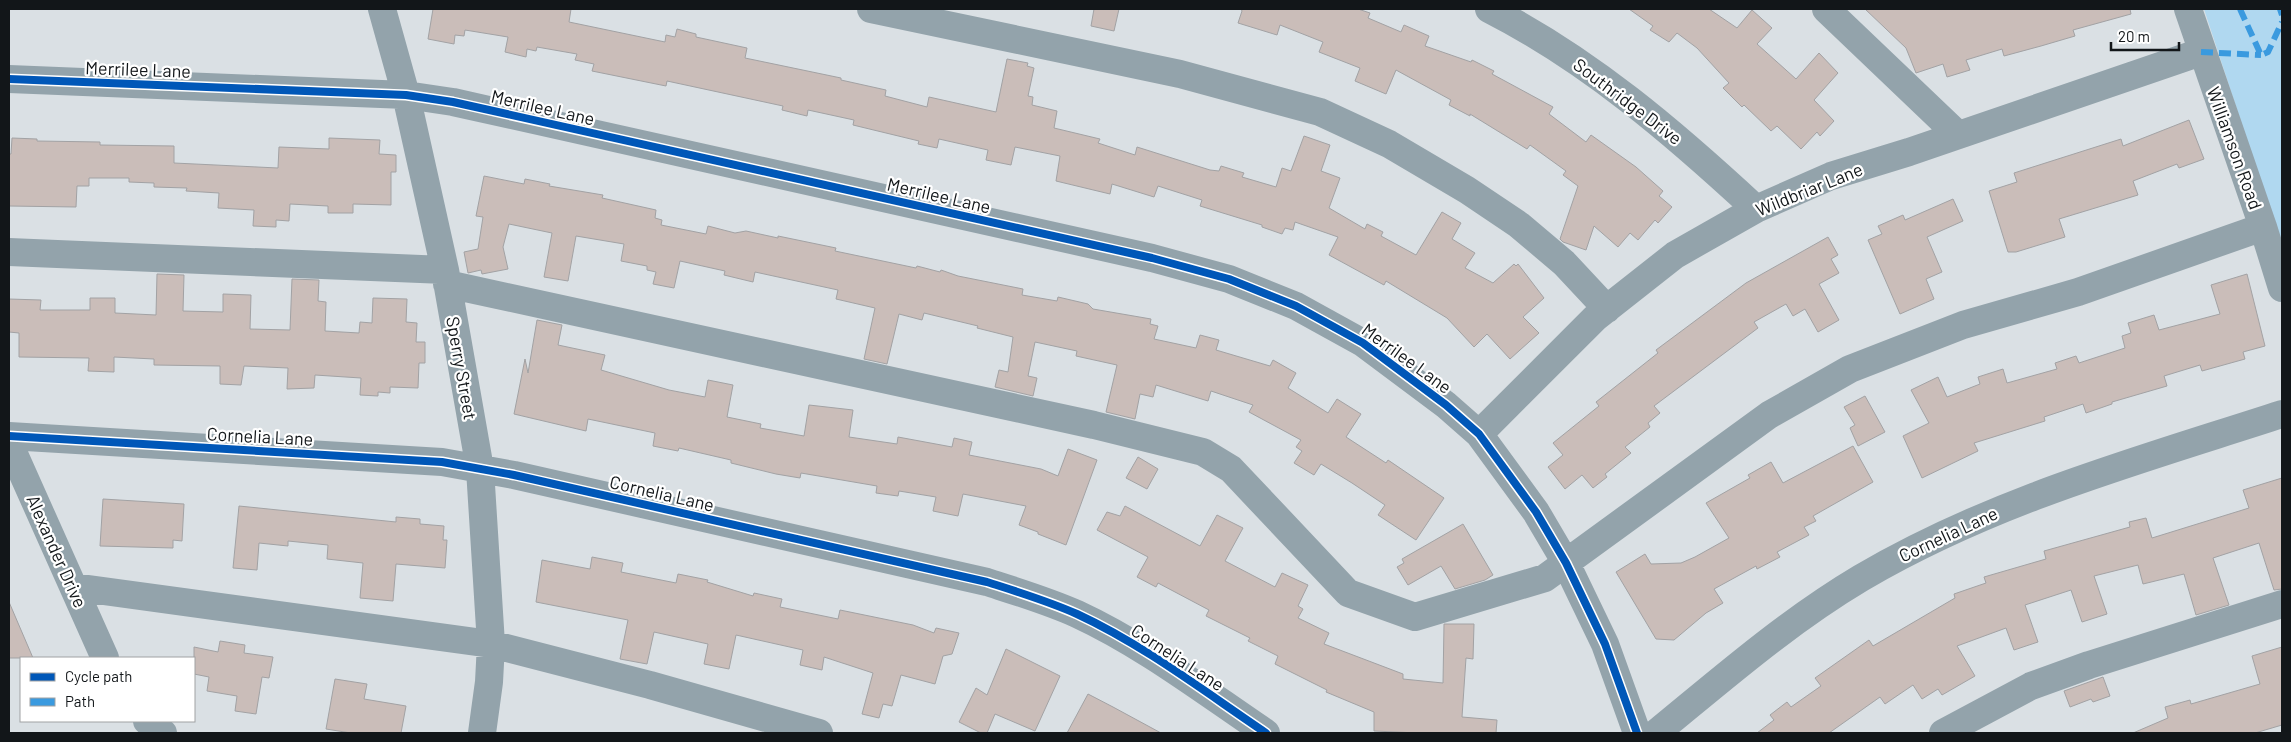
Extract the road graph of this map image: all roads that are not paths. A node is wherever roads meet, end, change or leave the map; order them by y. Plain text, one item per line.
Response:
1 (382, 9) edge
2 (871, 9) edge
3 (1489, 9) edge
4 (1826, 9) edge
5 (2188, 9) edge
6 (2201, 52) junction
7 (9, 79) edge
8 (406, 95) junction
9 (1958, 135) junction
10 (1756, 209) junction
11 (2263, 227) junction
12 (9, 252) edge
13 (446, 277) junction
14 (2282, 288) edge
15 (1606, 309) junction
16 (2282, 414) edge
17 (1479, 434) junction
18 (9, 436) edge
19 (9, 443) edge
20 (480, 469) junction
21 (1566, 563) junction
22 (74, 587) junction
23 (2282, 604) edge
24 (491, 644) junction
25 (105, 657) edge
26 (148, 722) edge
27 (163, 733) edge
28 (482, 733) edge
29 (819, 733) edge
30 (1266, 733) edge
31 (1638, 733) edge
32 (1656, 733) edge
33 (1943, 733) edge

1 - 8 street, Sperry Street
2 - 15 street
3 - 10 street, Southridge Drive
4 - 9 street
5 - 6 street, Williamson Road
6 - 9 street, Wildbriar Lane
6 - 11 street, Williamson Road
7 - 8 street, Merrilee Lane
8 - 13 street, Sperry Street
8 - 17 street, Merrilee Lane
9 - 10 street, Wildbriar Lane
10 - 15 street, Wildbriar Lane
11 - 14 street, Williamson Road
11 - 21 street
12 - 13 street
13 - 20 street, Sperry Street
13 - 21 street
15 - 17 street, Wildbriar Lane
16 - 32 street, Cornelia Lane
17 - 21 street, Merrilee Lane
18 - 20 street, Cornelia Lane
19 - 22 street, Alexander Drive
20 - 24 street, Sperry Street
20 - 30 street, Cornelia Lane
21 - 31 street, Merrilee Lane
22 - 24 street
22 - 25 street, Alexander Drive
23 - 33 street
24 - 28 street, Sperry Street
24 - 29 street
26 - 27 street

